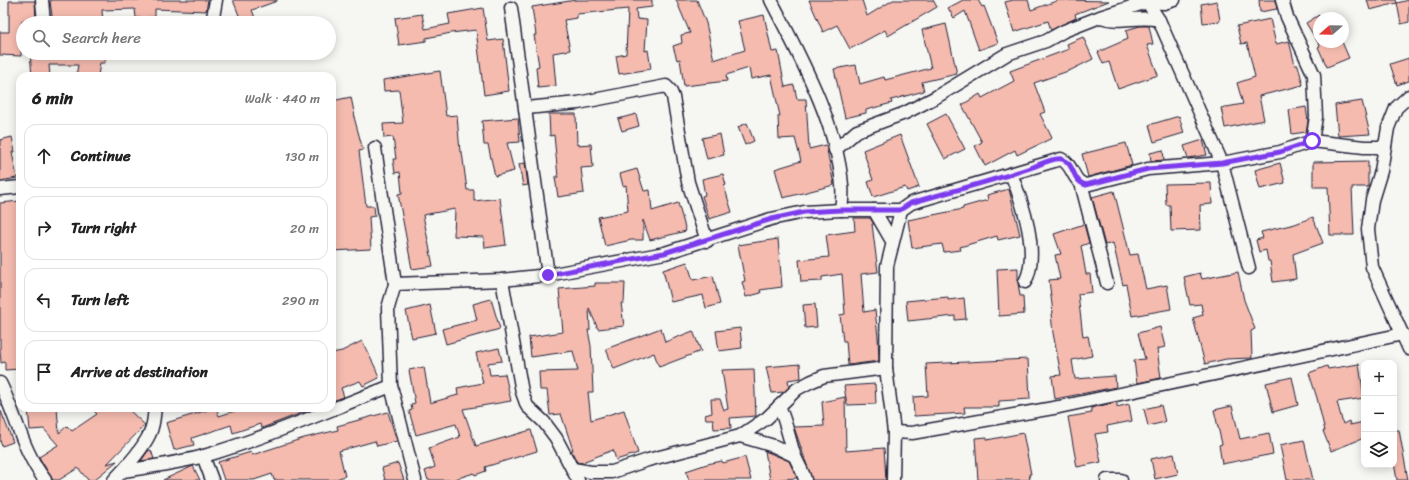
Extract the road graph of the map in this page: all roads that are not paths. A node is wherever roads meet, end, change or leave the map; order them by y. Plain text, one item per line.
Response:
1 (42, 0) edge
2 (216, 0) edge
3 (772, 0) edge
4 (1174, 0) edge
5 (1282, 0) edge
6 (1146, 1) edge
7 (511, 8) dead end
8 (43, 16) edge
9 (213, 16) edge
10 (1100, 17) junction
11 (1159, 20) junction
12 (1409, 96) edge
13 (526, 108) junction
14 (1312, 141) junction
15 (1385, 147) junction
16 (375, 148) dead end
17 (835, 150) junction
18 (1222, 163) junction
19 (1011, 174) junction
20 (1081, 183) junction
21 (16, 187) edge
22 (0, 189) edge
23 (841, 210) junction
24 (874, 210) junction
25 (900, 210) junction
26 (707, 241) junction
27 (892, 242) junction
28 (1249, 268) dead end
29 (548, 275) junction
30 (502, 280) junction
31 (1025, 282) dead end
32 (1107, 283) dead end
33 (395, 284) junction
34 (1403, 334) junction
35 (1409, 349) edge
36 (886, 368) junction
37 (0, 383) edge
38 (391, 386) junction
39 (779, 406) junction
40 (336, 408) edge
41 (154, 412) edge
42 (325, 412) edge
43 (894, 432) junction
44 (740, 436) junction
45 (203, 456) junction
46 (794, 456) junction
47 (123, 471) junction
48 (576, 474) edge
49 (45, 480) edge
50 (114, 480) edge
51 (212, 480) edge
52 (415, 480) edge
53 (805, 480) edge
54 (893, 480) edge
55 (1107, 480) edge
56 (1121, 480) edge

1 - 8 street
2 - 9 street
3 - 17 street
4 - 6 street
5 - 14 street
6 - 10 street
6 - 11 street
7 - 13 street
10 - 11 street
10 - 17 street
11 - 18 street
12 - 15 street
13 - 26 street
13 - 29 street
14 - 15 street
14 - 18 street
15 - 34 street
16 - 33 street
17 - 23 street
18 - 20 street
18 - 28 street
19 - 20 street
19 - 25 street
19 - 31 street
20 - 32 street
21 - 22 street
23 - 24 street
23 - 26 street
24 - 25 street
24 - 27 street
25 - 27 street
26 - 29 street
27 - 36 street
29 - 30 street
30 - 33 street
30 - 48 street
33 - 38 street
34 - 35 street
34 - 43 street
36 - 39 street
36 - 43 street
37 - 49 street
38 - 40 street
38 - 52 street
39 - 44 street
39 - 46 street
41 - 47 street
42 - 45 street
43 - 54 street
44 - 46 street
44 - 48 street
45 - 47 street
45 - 51 street
46 - 53 street
47 - 50 street
55 - 56 street

